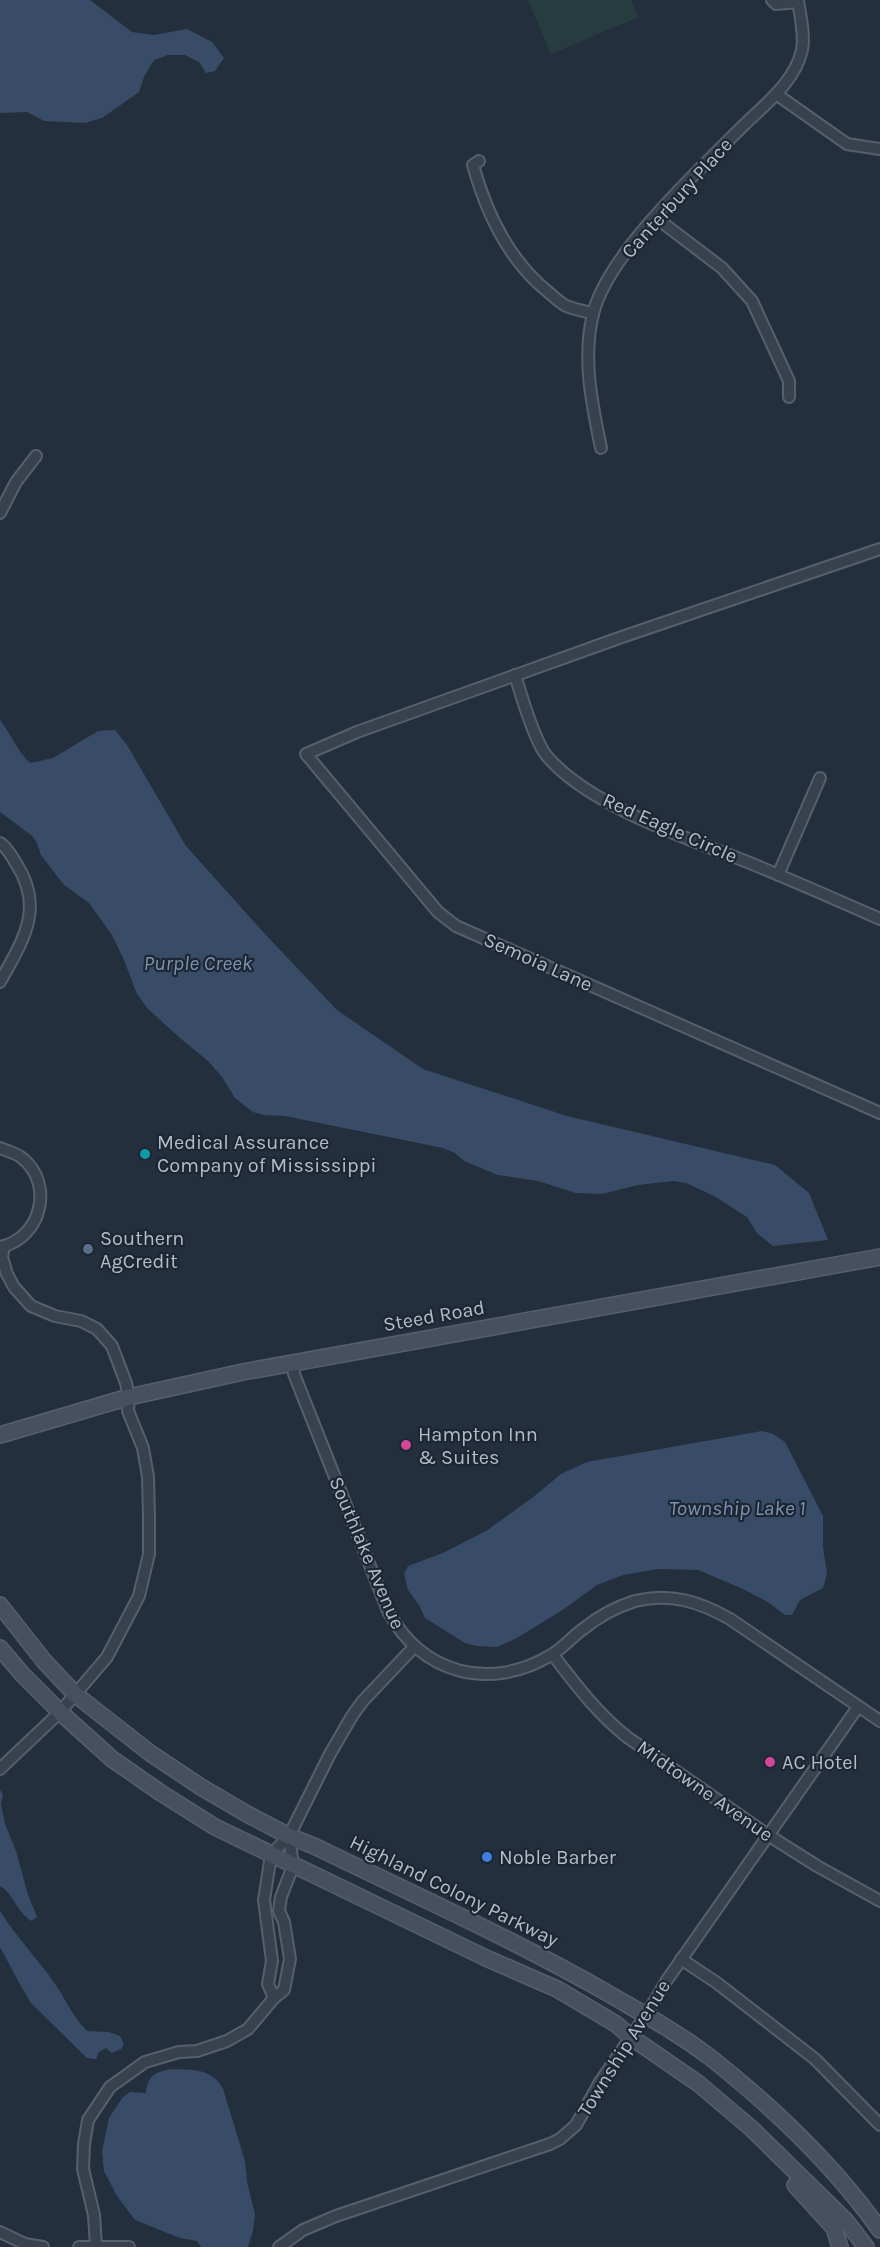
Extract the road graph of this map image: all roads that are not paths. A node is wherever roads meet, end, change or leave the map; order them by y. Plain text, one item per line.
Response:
1 (772, 0) edge
2 (798, 1) edge
3 (776, 94) junction
4 (880, 149) edge
5 (478, 161) dead end
6 (655, 217) junction
7 (593, 314) junction
8 (789, 397) dead end
9 (601, 448) dead end
10 (36, 456) dead end
11 (0, 513) edge
12 (880, 549) edge
13 (515, 675) junction
14 (820, 778) dead end
15 (0, 843) edge
16 (778, 875) junction
17 (880, 919) edge
18 (0, 982) edge
19 (880, 1113) edge
20 (0, 1148) edge
21 (2, 1247) edge
22 (880, 1257) edge
23 (292, 1364) junction
24 (129, 1397) junction
25 (2, 1435) edge
26 (0, 1605) edge
27 (414, 1647) junction
28 (0, 1648) edge
29 (552, 1655) junction
30 (76, 1695) junction
31 (858, 1707) junction
32 (60, 1712) junction
33 (880, 1721) edge
34 (0, 1769) edge
35 (768, 1835) junction
36 (290, 1836) junction
37 (271, 1855) junction
38 (293, 1866) junction
39 (880, 1901) edge
40 (681, 1959) junction
41 (274, 1998) junction
42 (646, 2015) junction
43 (631, 2037) junction
44 (880, 2126) edge
45 (752, 2129) junction
46 (880, 2229) edge
47 (0, 2232) edge
48 (96, 2246) edge
49 (44, 2247) edge
50 (79, 2247) edge
51 (129, 2247) edge
52 (279, 2247) edge
53 (840, 2247) edge
54 (866, 2247) edge

1 - 2 street
2 - 3 street, Canterbury Place
3 - 4 street
3 - 6 street, Canterbury Place
5 - 7 street
6 - 7 street, Canterbury Place
6 - 8 street
7 - 9 street, Canterbury Place
10 - 11 street
12 - 13 street
13 - 16 street, Red Eagle Circle
13 - 19 street, Semoia Lane
14 - 16 street
15 - 18 street
16 - 17 street, Red Eagle Circle
20 - 21 street
21 - 24 street
22 - 23 street, Steed Road
23 - 24 street, Steed Road
23 - 27 street, Southlake Avenue
24 - 25 street, Steed Road
24 - 30 street
26 - 30 street, Highland Colony Parkway
27 - 29 street, Southlake Avenue
27 - 36 street
28 - 32 street
29 - 31 street, Southlake Avenue
29 - 35 street, Midtowne Avenue
30 - 32 street
30 - 36 street, Highland Colony Parkway
31 - 33 street, Southlake Avenue
31 - 35 street, Township Avenue
32 - 34 street
32 - 37 street
35 - 39 street, Midtowne Avenue
35 - 40 street, Township Avenue
36 - 37 street
36 - 38 street
36 - 42 street, Highland Colony Parkway
37 - 38 street
37 - 41 street
38 - 41 street
38 - 43 street
40 - 42 street, Township Avenue
40 - 44 street
41 - 48 street
42 - 43 street, Township Avenue
42 - 46 street, Highland Colony Parkway
43 - 45 street
43 - 52 street, Township Avenue
45 - 53 street
45 - 54 street
47 - 49 street
48 - 50 street
48 - 51 street

